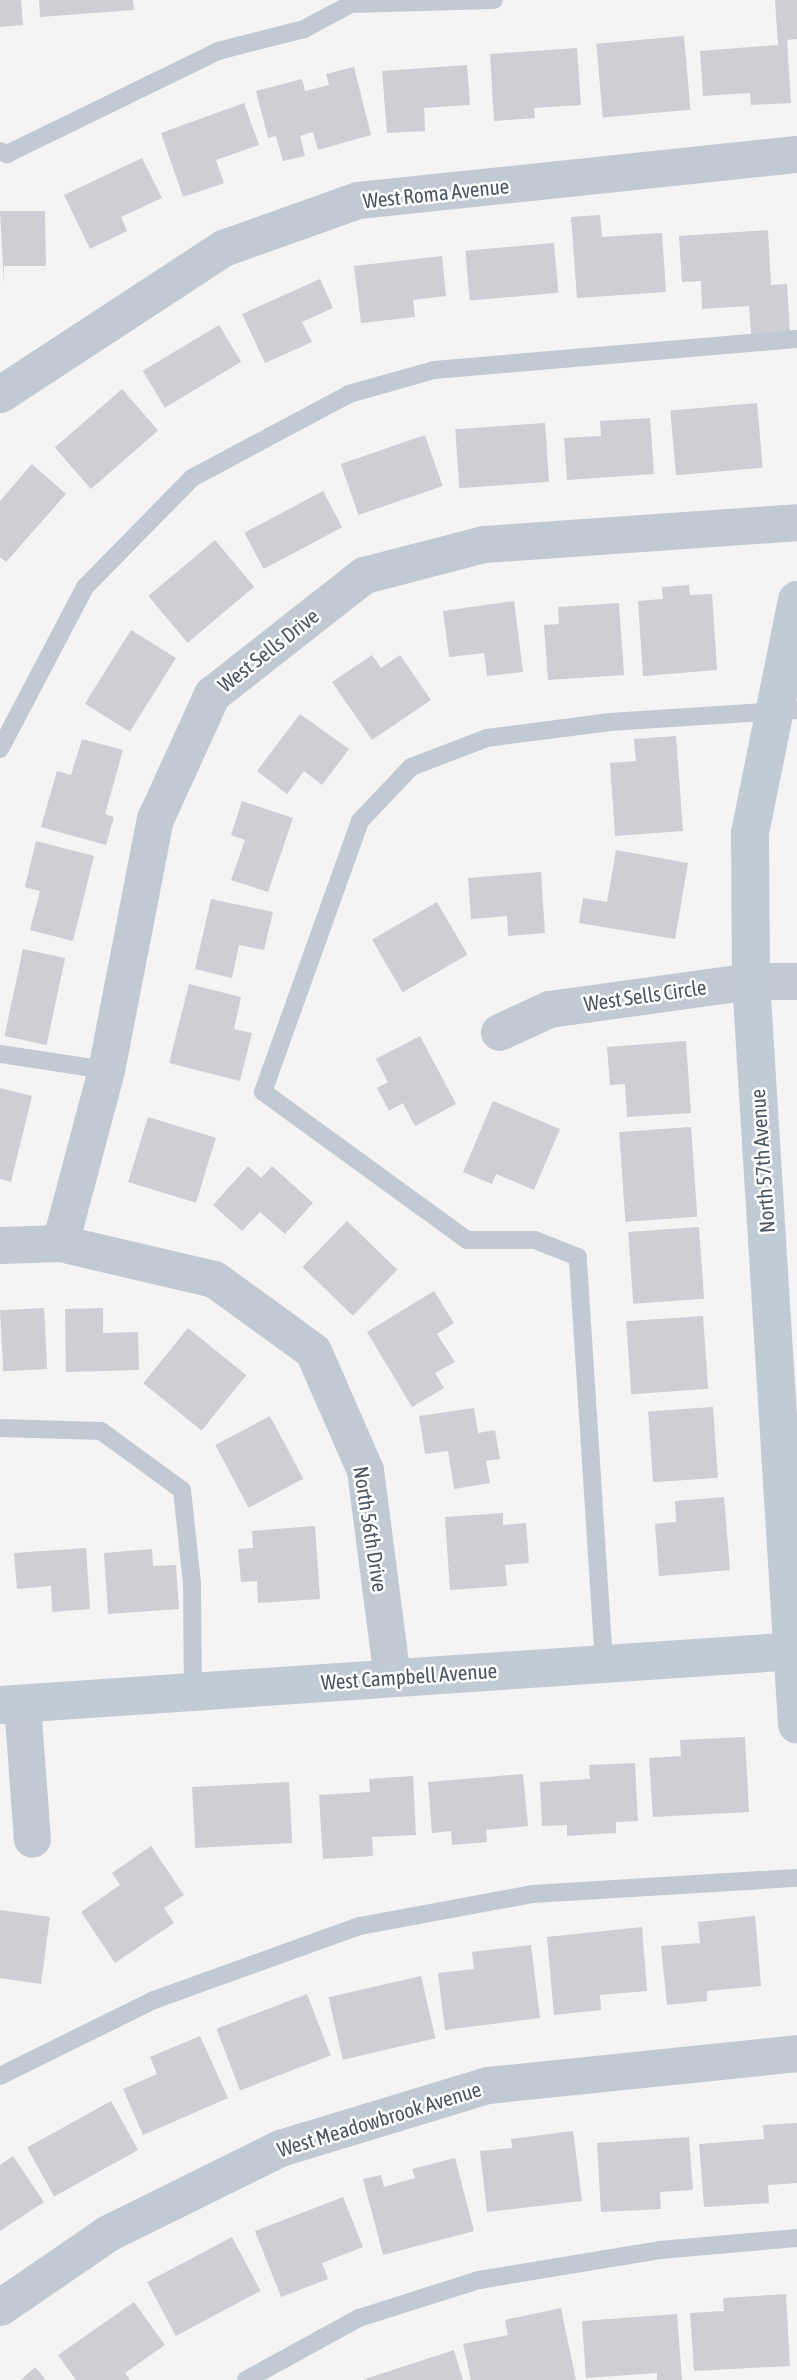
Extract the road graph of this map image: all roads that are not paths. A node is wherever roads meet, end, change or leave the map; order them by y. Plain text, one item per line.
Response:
1 (494, 0) edge
2 (0, 151) edge
3 (797, 154) edge
4 (797, 340) edge
5 (0, 394) edge
6 (797, 522) edge
7 (797, 600) edge
8 (786, 711) edge
9 (0, 750) edge
10 (751, 981) junction
11 (797, 981) edge
12 (499, 1032) dead end
13 (0, 1054) edge
14 (106, 1070) junction
15 (60, 1243) junction
16 (0, 1245) edge
17 (0, 1428) edge
18 (794, 1651) edge
19 (604, 1662) junction
20 (392, 1677) junction
21 (193, 1692) junction
22 (11, 1705) edge
23 (797, 1725) edge
24 (32, 1839) dead end
25 (797, 1878) edge
26 (797, 2053) edge
27 (0, 2076) edge
28 (797, 2238) edge
29 (0, 2307) edge
30 (246, 2380) edge

1 - 2 lane
3 - 5 street, West Roma Avenue
4 - 9 lane
6 - 14 street, West Sells Drive
7 - 8 street, North 57th Avenue
8 - 10 street, North 57th Avenue
8 - 19 lane
10 - 11 street, West Sells Circle
10 - 12 street, West Sells Circle
10 - 18 street, North 57th Avenue
13 - 14 lane
14 - 15 street, West Sells Drive
15 - 16 street, North 56th Drive
15 - 20 street, North 56th Drive
17 - 21 lane
18 - 19 street, West Campbell Avenue
18 - 23 street, North 57th Avenue
19 - 20 street, West Campbell Avenue
20 - 21 street, West Campbell Avenue
21 - 22 street, West Campbell Avenue
22 - 24 street, West Campbell Avenue
25 - 27 lane
26 - 29 street, West Meadowbrook Avenue
28 - 30 lane

